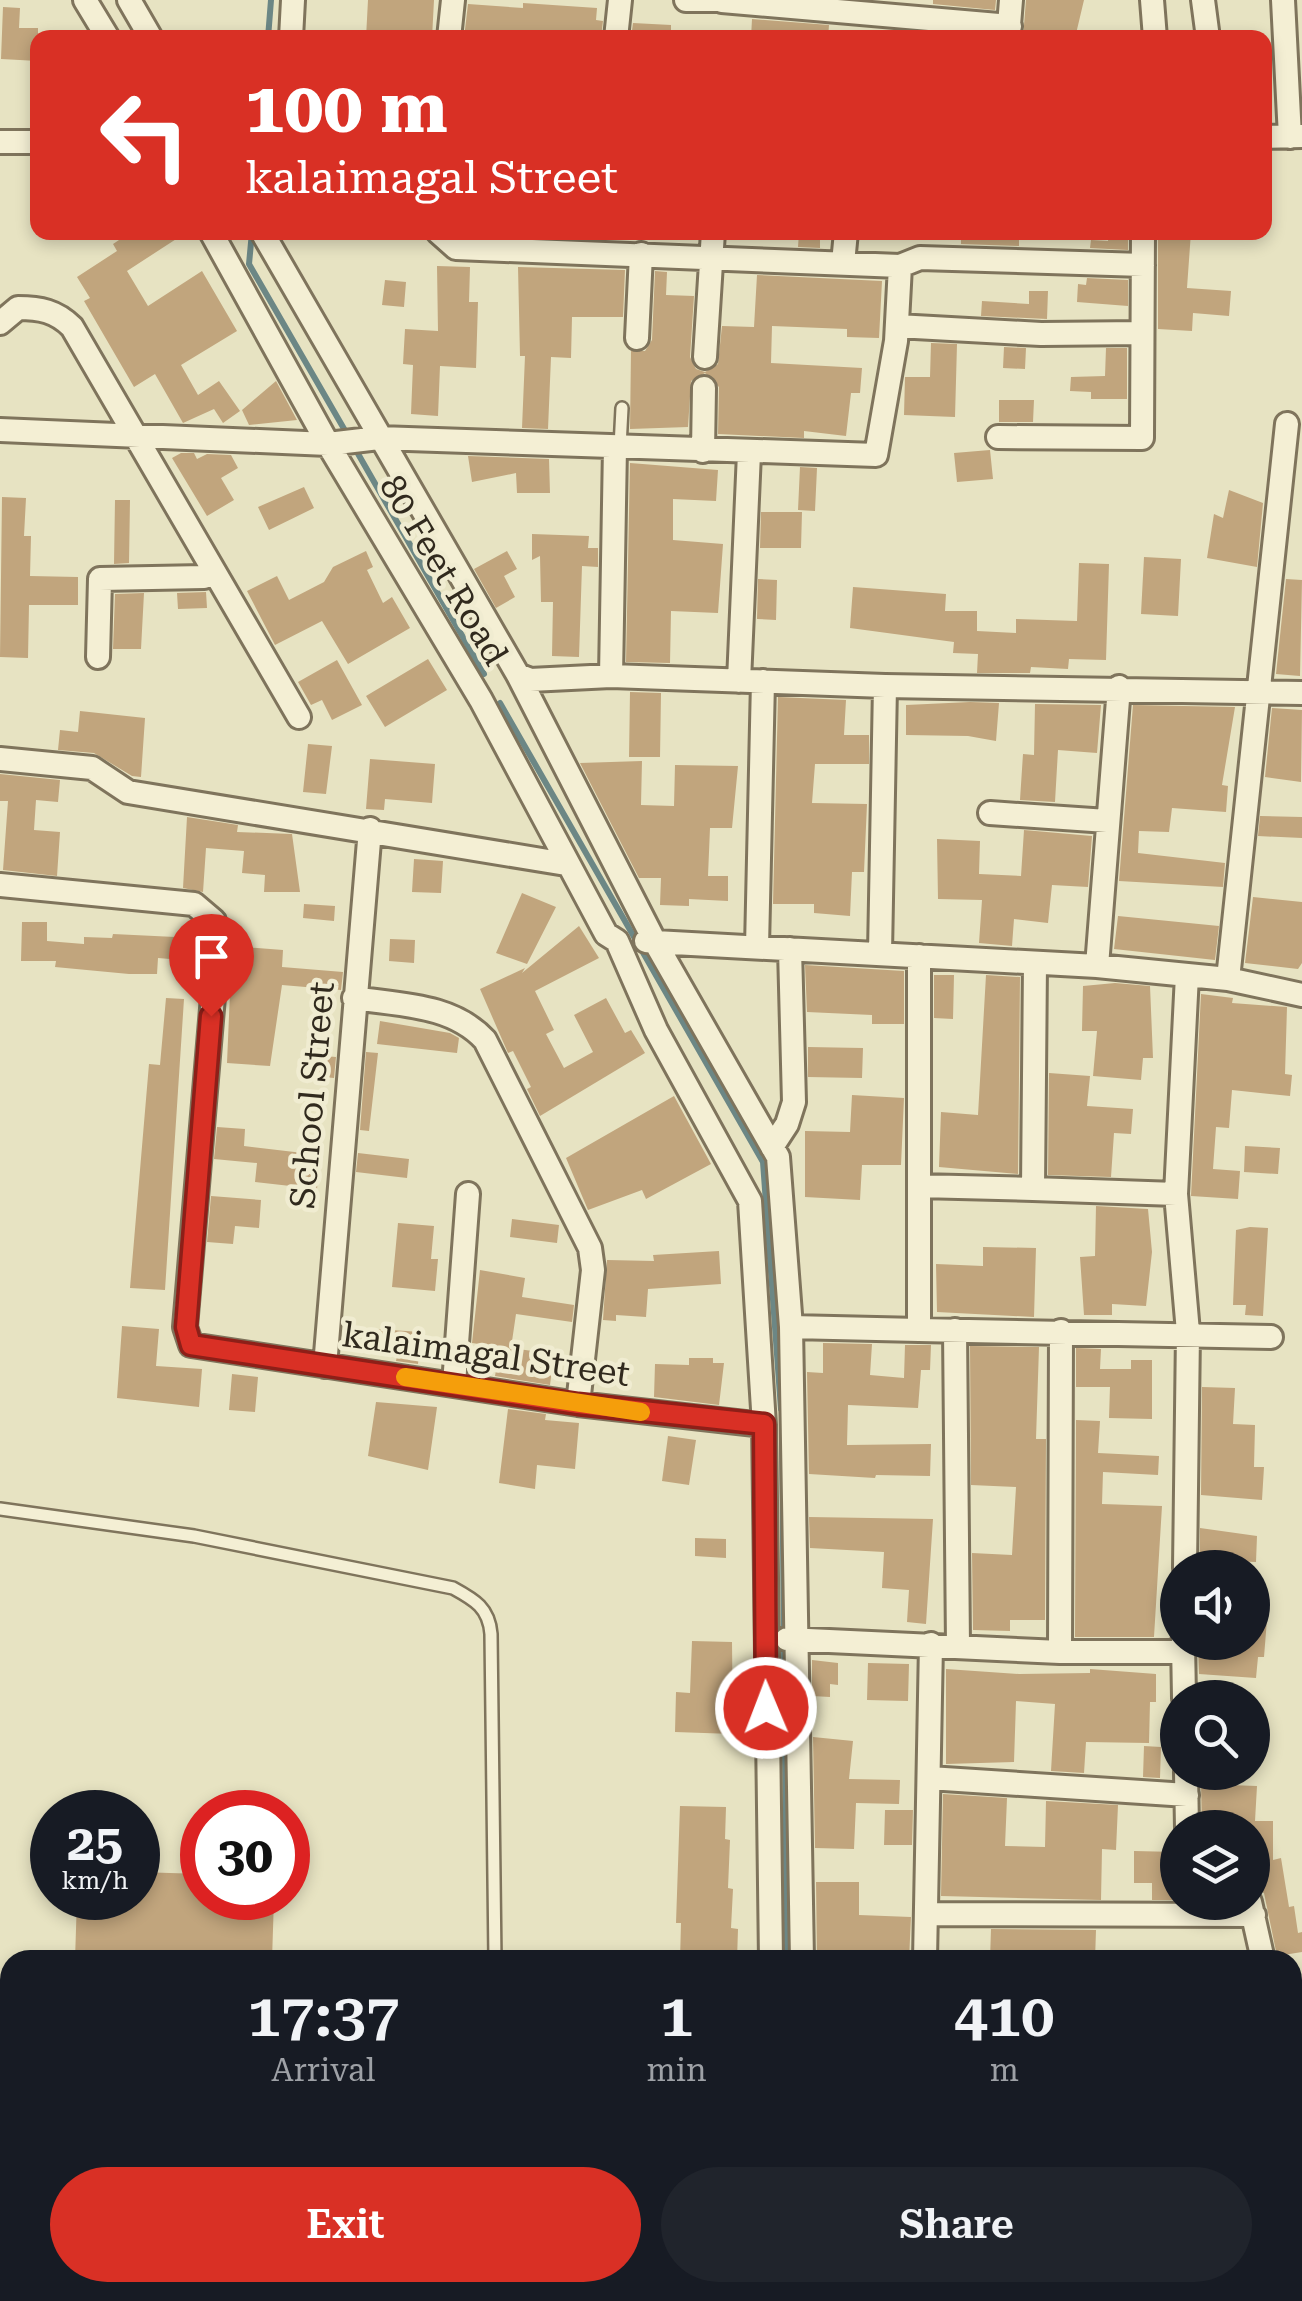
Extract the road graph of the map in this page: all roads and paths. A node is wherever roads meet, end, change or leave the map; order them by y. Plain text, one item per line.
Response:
1 (85, 0) edge
2 (129, 0) edge
3 (293, 0) edge
4 (454, 0) edge
5 (620, 0) edge
6 (686, 0) edge
7 (722, 0) edge
8 (1012, 0) edge
9 (1152, 0) edge
10 (1203, 0) edge
11 (1284, 0) edge
12 (866, 5) edge
13 (103, 30) edge
14 (146, 30) edge
15 (291, 30) edge
16 (450, 30) edge
17 (617, 30) edge
18 (998, 30) edge
19 (1009, 30) edge
20 (1154, 30) edge
21 (1207, 30) edge
22 (1296, 136) edge
23 (0, 142) edge
24 (30, 142) edge
25 (216, 240) edge
26 (447, 240) edge
27 (713, 240) edge
28 (845, 240) edge
29 (1143, 240) edge
30 (272, 242) edge
31 (598, 242) edge
32 (641, 254) junction
33 (711, 257) junction
34 (844, 263) junction
35 (1143, 265) junction
36 (900, 266) junction
37 (0, 323) edge
38 (897, 326) junction
39 (1142, 333) junction
40 (638, 338) dead end
41 (705, 357) dead end
42 (704, 388) dead end
43 (622, 408) dead end
44 (1287, 424) dead end
45 (0, 430) edge
46 (133, 433) junction
47 (998, 436) dead end
48 (371, 440) junction
49 (333, 444) junction
50 (618, 447) junction
51 (703, 451) junction
52 (749, 453) junction
53 (215, 572) junction
54 (98, 657) dead end
55 (611, 676) junction
56 (738, 680) junction
57 (502, 681) junction
58 (763, 682) junction
59 (886, 686) junction
60 (1119, 687) junction
61 (1261, 690) junction
62 (1302, 693) edge
63 (299, 718) dead end
64 (0, 759) edge
65 (990, 813) dead end
66 (1107, 822) junction
67 (370, 830) junction
68 (566, 864) junction
69 (0, 885) edge
70 (617, 941) junction
71 (651, 942) junction
72 (756, 947) junction
73 (790, 949) junction
74 (880, 953) junction
75 (919, 956) junction
76 (1035, 964) junction
77 (1097, 966) junction
78 (1187, 976) junction
79 (1228, 978) junction
80 (1302, 995) edge
81 (354, 998) junction
82 (772, 1147) junction
83 (919, 1186) junction
84 (1033, 1189) junction
85 (468, 1194) dead end
86 (1176, 1194) junction
87 (791, 1327) junction
88 (919, 1330) junction
89 (955, 1330) junction
90 (1061, 1331) junction
91 (1188, 1332) junction
92 (1271, 1336) dead end
93 (325, 1366) junction
94 (454, 1384) junction
95 (578, 1404) junction
96 (764, 1424) junction
97 (0, 1509) edge
98 (1185, 1550) edge
99 (767, 1638) junction
100 (797, 1640) junction
101 (931, 1644) junction
102 (958, 1646) junction
103 (1160, 1648) edge
104 (1060, 1652) junction
105 (928, 1778) junction
106 (1160, 1783) edge
107 (1160, 1910) edge
108 (926, 1914) junction
109 (1254, 1920) edge
110 (496, 1950) edge
111 (771, 1950) edge
112 (802, 1950) edge
113 (925, 1950) edge
114 (1261, 1950) edge

1 - 13 street
2 - 14 street
3 - 15 street
4 - 16 street
5 - 17 street
6 - 7 street
7 - 12 street
8 - 19 street
9 - 20 street
10 - 21 street
11 - 22 street
12 - 18 street
23 - 24 street
25 - 49 street, 80 Feet Road
26 - 31 street
27 - 33 street
28 - 34 street
29 - 35 street
30 - 48 street, 80 Feet Road
31 - 32 street
32 - 33 street
32 - 40 street
33 - 34 street
33 - 41 street
34 - 36 street
35 - 36 street
35 - 39 street
36 - 38 street
37 - 46 street
38 - 39 street
38 - 52 street
39 - 47 street
42 - 51 street
43 - 50 lane
44 - 61 street
45 - 46 street
46 - 49 street
46 - 53 street
48 - 49 street
48 - 50 street
48 - 57 street, 80 Feet Road
49 - 57 street, 80 Feet Road
50 - 51 street
50 - 55 street
51 - 52 street
52 - 56 street
53 - 54 street
53 - 63 street
55 - 56 street, 80 Feet Road
55 - 57 street, 80 Feet Road
56 - 58 street, 80 Feet Road
57 - 68 street, 80 Feet Road
57 - 71 street, 80 Feet Road
58 - 59 street, 80 Feet Road
58 - 72 street
59 - 60 street, 80 Feet Road
59 - 74 street
60 - 61 street, 80 Feet Road
60 - 66 street
61 - 62 street, 80 Feet Road
61 - 79 street
64 - 67 street
65 - 66 street
66 - 77 street
67 - 68 street
67 - 81 street, School Street
68 - 70 street, 80 Feet Road
69 - 93 street, kalaimagal Street
70 - 71 street
70 - 96 street, 80 Feet Road
71 - 72 street
71 - 82 street, 80 Feet Road
72 - 73 street
73 - 74 street
73 - 82 street
74 - 75 street
75 - 76 street
75 - 83 street
76 - 77 street
76 - 84 street
77 - 78 street
78 - 79 street
78 - 86 street
79 - 80 street
81 - 93 street, School Street
81 - 95 street
82 - 87 street, 80 Feet Road
83 - 84 street
83 - 88 street
84 - 86 street
85 - 94 street
86 - 91 street
87 - 88 street
87 - 100 street, 80 Feet Road
88 - 89 street
89 - 90 street
89 - 102 street
90 - 91 street
90 - 104 street
91 - 92 street
91 - 98 street
93 - 94 street, kalaimagal Street
94 - 95 street, kalaimagal Street
95 - 96 street, kalaimagal Street
96 - 99 street
97 - 110 lane
99 - 100 street
99 - 111 street
100 - 101 street
100 - 112 street
101 - 102 street
101 - 105 street
102 - 104 street
103 - 104 street
105 - 106 street
105 - 108 street
107 - 108 street
108 - 113 street
109 - 114 street

